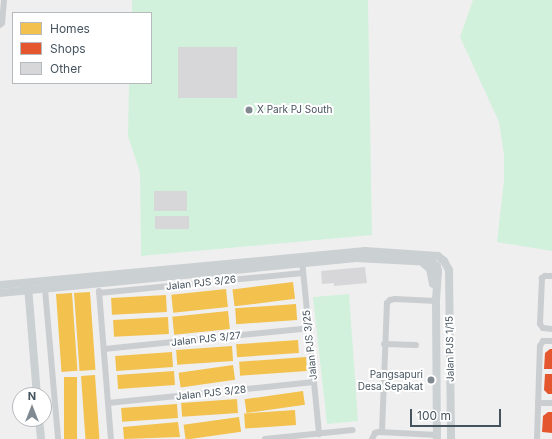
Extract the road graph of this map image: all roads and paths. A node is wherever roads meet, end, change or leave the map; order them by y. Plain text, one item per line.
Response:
1 (4, 0) edge
2 (1, 24) edge
3 (302, 260) junction
4 (420, 261) junction
5 (444, 261) junction
6 (437, 266) junction
7 (303, 273) junction
8 (552, 276) edge
9 (98, 279) junction
10 (0, 285) edge
11 (28, 287) junction
12 (45, 289) junction
13 (0, 293) edge
14 (99, 293) junction
15 (436, 301) junction
16 (309, 328) junction
17 (550, 329) edge
18 (552, 341) edge
19 (384, 344) junction
20 (416, 345) dead end
21 (104, 349) junction
22 (314, 382) junction
23 (36, 387) edge
24 (383, 388) junction
25 (416, 389) dead end
26 (108, 403) junction
27 (538, 403) junction
28 (552, 403) edge
29 (40, 427) edge
30 (353, 430) dead end
31 (382, 432) junction
32 (319, 434) junction
33 (437, 437) edge
34 (41, 439) edge
35 (58, 439) edge
36 (111, 439) edge
37 (265, 439) edge
38 (372, 439) edge
39 (451, 439) edge
40 (537, 439) edge

1 - 2 street
3 - 4 main road
3 - 5 main road
3 - 7 street, Jalan PJS 3/25
3 - 9 main road
4 - 6 main road
4 - 15 main road
5 - 6 main road
5 - 39 main road, Jalan PJS 1/15
6 - 15 main road, Jalan PJS 1/15
7 - 14 street, Jalan PJS 3/26
7 - 16 street, Jalan PJS 3/25
8 - 17 street
9 - 11 main road
9 - 12 main road
9 - 14 street
10 - 11 main road
11 - 12 main road
11 - 13 main road
11 - 23 main road
12 - 35 street
14 - 21 street
15 - 19 street
15 - 33 main road, Jalan PJS 1/15
16 - 21 street, Jalan PJS 3/27
16 - 22 street, Jalan PJS 3/25
18 - 27 street
19 - 20 street
19 - 24 street
21 - 26 street
22 - 26 street, Jalan PJS 3/28
22 - 32 street, Jalan PJS 3/25
24 - 25 street
24 - 31 street
26 - 36 street
27 - 28 street
27 - 40 street
29 - 34 main road
30 - 32 street
31 - 33 street
31 - 38 street
32 - 37 street

